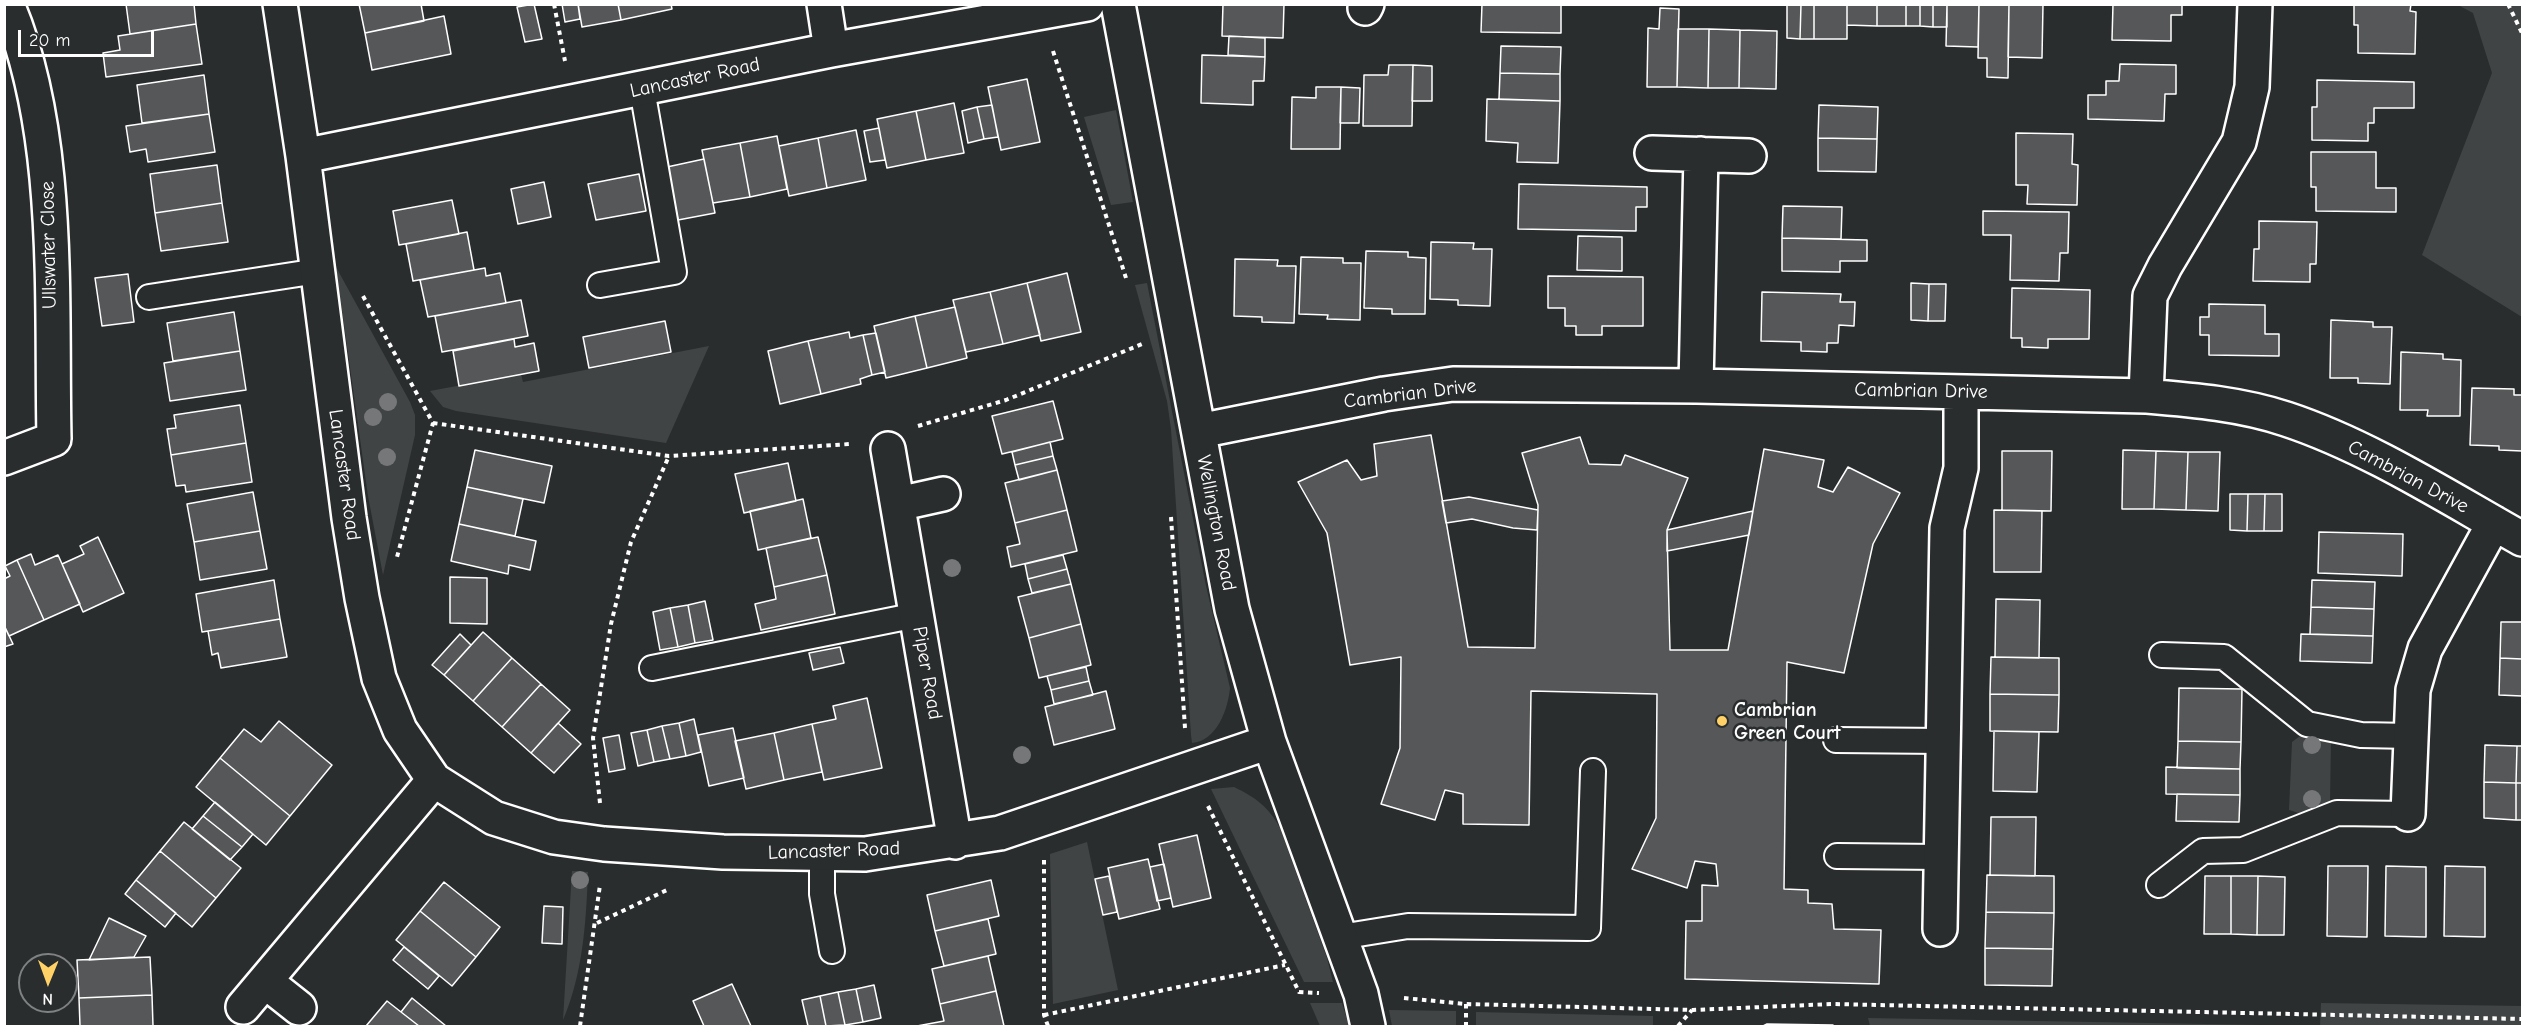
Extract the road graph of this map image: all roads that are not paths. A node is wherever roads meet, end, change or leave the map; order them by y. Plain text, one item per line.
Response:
1 (7, 4) edge
2 (280, 4) edge
3 (824, 4) edge
4 (1087, 4) edge
5 (1118, 4) edge
6 (2255, 4) edge
7 (831, 51) junction
8 (642, 89) junction
9 (1652, 153) dead end
10 (1701, 154) junction
11 (303, 156) junction
12 (1749, 156) dead end
13 (318, 272) junction
14 (600, 285) dead end
15 (149, 297) dead end
16 (1696, 386) junction
17 (1961, 392) junction
18 (2146, 396) junction
19 (1199, 431) junction
20 (888, 449) road end
21 (4, 458) edge
22 (943, 494) dead end
23 (898, 504) junction
24 (2494, 523) junction
25 (2523, 539) edge
26 (917, 615) junction
27 (2162, 655) dead end
28 (652, 668) dead end
29 (2410, 736) junction
30 (1836, 740) dead end
31 (1943, 741) junction
32 (1269, 742) junction
33 (1593, 771) dead end
34 (434, 780) junction
35 (2408, 814) joint
36 (955, 842) junction
37 (822, 854) junction
38 (1837, 856) dead end
39 (1941, 857) junction
40 (2159, 885) dead end
41 (1940, 929) dead end
42 (1340, 937) junction
43 (832, 951) dead end
44 (265, 981) junction
45 (243, 1007) dead end
46 (299, 1008) dead end
47 (1368, 1026) edge

1 - 21 street, Ullswater Close
2 - 11 street, Lancaster Road
3 - 7 street
4 - 7 street, Lancaster Road
5 - 19 street, Wellington Road
6 - 18 street
7 - 8 street, Lancaster Road
8 - 11 street, Lancaster Road
8 - 14 lane
9 - 10 street
10 - 12 street
10 - 16 street
11 - 13 street, Lancaster Road
13 - 15 lane
13 - 34 street, Lancaster Road
16 - 17 street, Cambrian Drive
16 - 19 street, Cambrian Drive
17 - 18 street, Cambrian Drive
17 - 31 street
18 - 24 street, Cambrian Drive
19 - 32 street, Wellington Road
20 - 23 street, Piper Road
22 - 23 street
23 - 26 street, Piper Road
24 - 25 street, Cambrian Drive
24 - 29 street
26 - 28 lane
26 - 36 street, Piper Road
27 - 29 lane
29 - 35 street
30 - 31 lane
31 - 39 street
32 - 36 street, Lancaster Road
32 - 42 street, Wellington Road
33 - 42 lane
34 - 37 street, Lancaster Road
34 - 44 street
35 - 40 lane
36 - 37 street, Lancaster Road
37 - 43 lane
38 - 39 lane
39 - 41 street
42 - 47 street, Wellington Road
44 - 45 street
44 - 46 street

